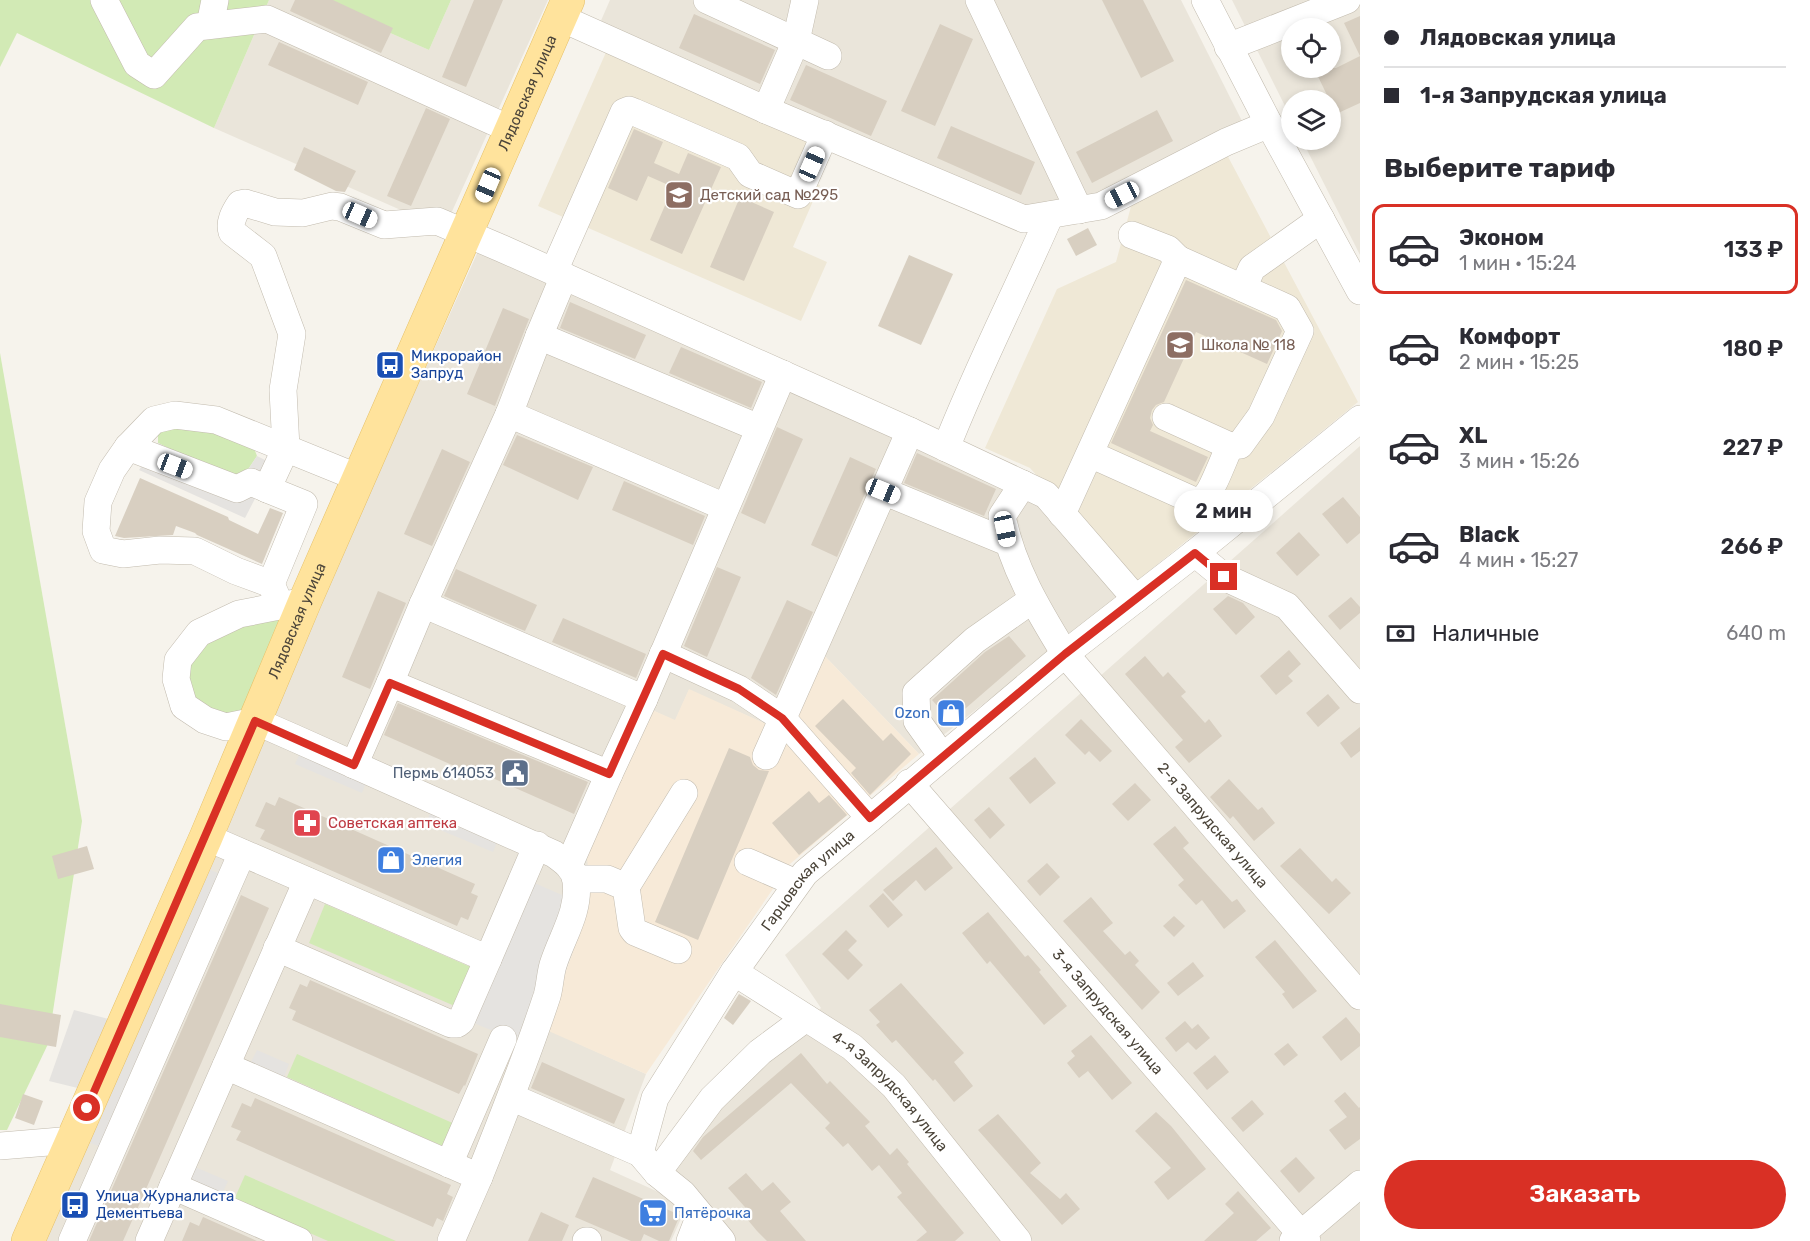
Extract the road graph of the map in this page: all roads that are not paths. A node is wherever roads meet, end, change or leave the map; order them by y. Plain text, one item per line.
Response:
1 (104, 0) edge
2 (707, 0) edge
3 (805, 0) edge
4 (980, 0) edge
5 (1205, 0) edge
6 (1347, 0) edge
7 (562, 6) edge
8 (212, 13) edge
9 (796, 41) junction
10 (1228, 46) junction
11 (828, 56) dead end
12 (766, 110) junction
13 (1269, 124) junction
14 (512, 130) junction
15 (825, 134) junction
16 (1079, 210) junction
17 (1050, 215) junction
18 (1321, 219) junction
19 (467, 233) junction
20 (1132, 235) dead end
21 (1178, 259) junction
22 (559, 274) junction
23 (1243, 288) junction
24 (1360, 291) edge
25 (539, 336) junction
26 (783, 374) junction
27 (509, 414) junction
28 (1166, 417) dead end
29 (1360, 419) edge
30 (759, 428) junction
31 (910, 431) junction
32 (1230, 446) junction
33 (128, 447) junction
34 (286, 448) junction
35 (946, 448) junction
36 (1090, 454) junction
37 (359, 478) junction
38 (1023, 484) junction
39 (267, 489) junction
40 (883, 491) junction
41 (725, 507) junction
42 (1062, 514) junction
43 (1007, 542) junction
44 (1195, 553) junction
45 (285, 596) junction
46 (1136, 599) junction
47 (1032, 600) junction
48 (423, 604) junction
49 (663, 654) junction
50 (1065, 654) junction
51 (390, 683) junction
52 (1360, 690) edge
53 (644, 699) junction
54 (782, 718) junction
55 (255, 721) junction
56 (766, 756) dead end
57 (942, 756) junction
58 (354, 765) junction
59 (609, 774) junction
60 (909, 783) junction
61 (684, 793) dead end
62 (870, 818) junction
63 (206, 837) junction
64 (537, 846) junction
65 (242, 853) junction
66 (748, 862) dead end
67 (573, 872) junction
68 (307, 881) junction
69 (796, 883) junction
70 (626, 887) junction
71 (277, 948) junction
72 (678, 950) dead end
73 (488, 959) junction
74 (734, 972) junction
75 (1360, 996) edge
76 (806, 1018) junction
77 (461, 1021) junction
78 (503, 1039) junction
79 (528, 1050) junction
80 (226, 1066) junction
81 (511, 1097) junction
82 (73, 1140) junction
83 (0, 1146) edge
84 (639, 1153) junction
85 (449, 1164) junction
86 (657, 1173) junction
87 (479, 1177) junction
88 (1360, 1184) edge
89 (173, 1186) junction
90 (700, 1215) junction
91 (1300, 1239) edge
92 (28, 1241) edge
93 (72, 1241) edge
94 (149, 1241) edge
95 (299, 1241) edge
96 (451, 1241) edge
97 (690, 1241) edge
98 (722, 1241) edge
99 (1018, 1241) edge

1 - 8 street
2 - 9 street
3 - 9 street
4 - 16 street
5 - 10 street
6 - 10 street
7 - 12 street
7 - 14 main road, Лядовская улица
8 - 14 street
9 - 11 street
9 - 12 street
10 - 13 street
12 - 15 street
13 - 16 street
13 - 18 street
14 - 19 main road, Лядовская улица
15 - 17 street
15 - 22 street
16 - 17 street
17 - 35 street
18 - 23 street
18 - 24 street
19 - 22 street
19 - 34 street
19 - 37 main road, Лядовская улица
20 - 21 street
21 - 23 street
21 - 36 street
22 - 25 street
22 - 26 street
23 - 32 street
25 - 27 street
25 - 30 street
26 - 30 street
26 - 31 street
27 - 41 street
27 - 48 street
28 - 32 street
29 - 44 street, Гарцовская улица
30 - 41 street
31 - 35 street
31 - 40 street
32 - 36 street
33 - 34 street
33 - 39 street
33 - 45 street
34 - 37 street
34 - 39 street
35 - 38 street
36 - 42 street
37 - 45 main road, Лядовская улица
38 - 42 street
38 - 43 street, 2-я Запрудская улица
39 - 45 street
40 - 43 street
40 - 54 street
41 - 49 street
42 - 46 street
43 - 47 street, 2-я Запрудская улица
44 - 46 street, Гарцовская улица
44 - 52 street
45 - 55 main road, Лядовская улица
45 - 55 street
46 - 50 street, Гарцовская улица
47 - 50 street, 2-я Запрудская улица
47 - 57 street
48 - 51 street
48 - 53 street
49 - 53 street
49 - 54 street
50 - 57 street, Гарцовская улица
50 - 75 street, 2-я Запрудская улица
51 - 58 street
51 - 59 street
53 - 59 street
54 - 56 street
54 - 62 street
55 - 58 street
55 - 63 main road, Лядовская улица
57 - 60 street, Гарцовская улица
58 - 64 street
59 - 67 street
60 - 62 street, Гарцовская улица
60 - 91 street, 3-я Запрудская улица
61 - 70 street
62 - 69 street, Гарцовская улица
63 - 65 street
63 - 82 main road, Лядовская улица
64 - 67 street
64 - 73 street
65 - 68 street
65 - 93 street
66 - 69 street
67 - 70 street
67 - 79 street
68 - 71 street
68 - 73 street
69 - 74 street, Гарцовская улица
70 - 72 street
71 - 77 street
71 - 80 street
73 - 77 street
74 - 76 street, 4-я Запрудская улица
74 - 84 street, Гарцовская улица
76 - 86 street
76 - 99 street, 4-я Запрудская улица
77 - 78 street
78 - 79 street
78 - 85 street
79 - 81 street
80 - 85 street
80 - 89 street
81 - 84 street
81 - 87 street
82 - 83 street
82 - 92 main road, Лядовская улица
84 - 86 street
85 - 87 street
86 - 90 street
87 - 96 street
88 - 91 street
89 - 94 street
89 - 95 street
90 - 97 street
90 - 98 street

